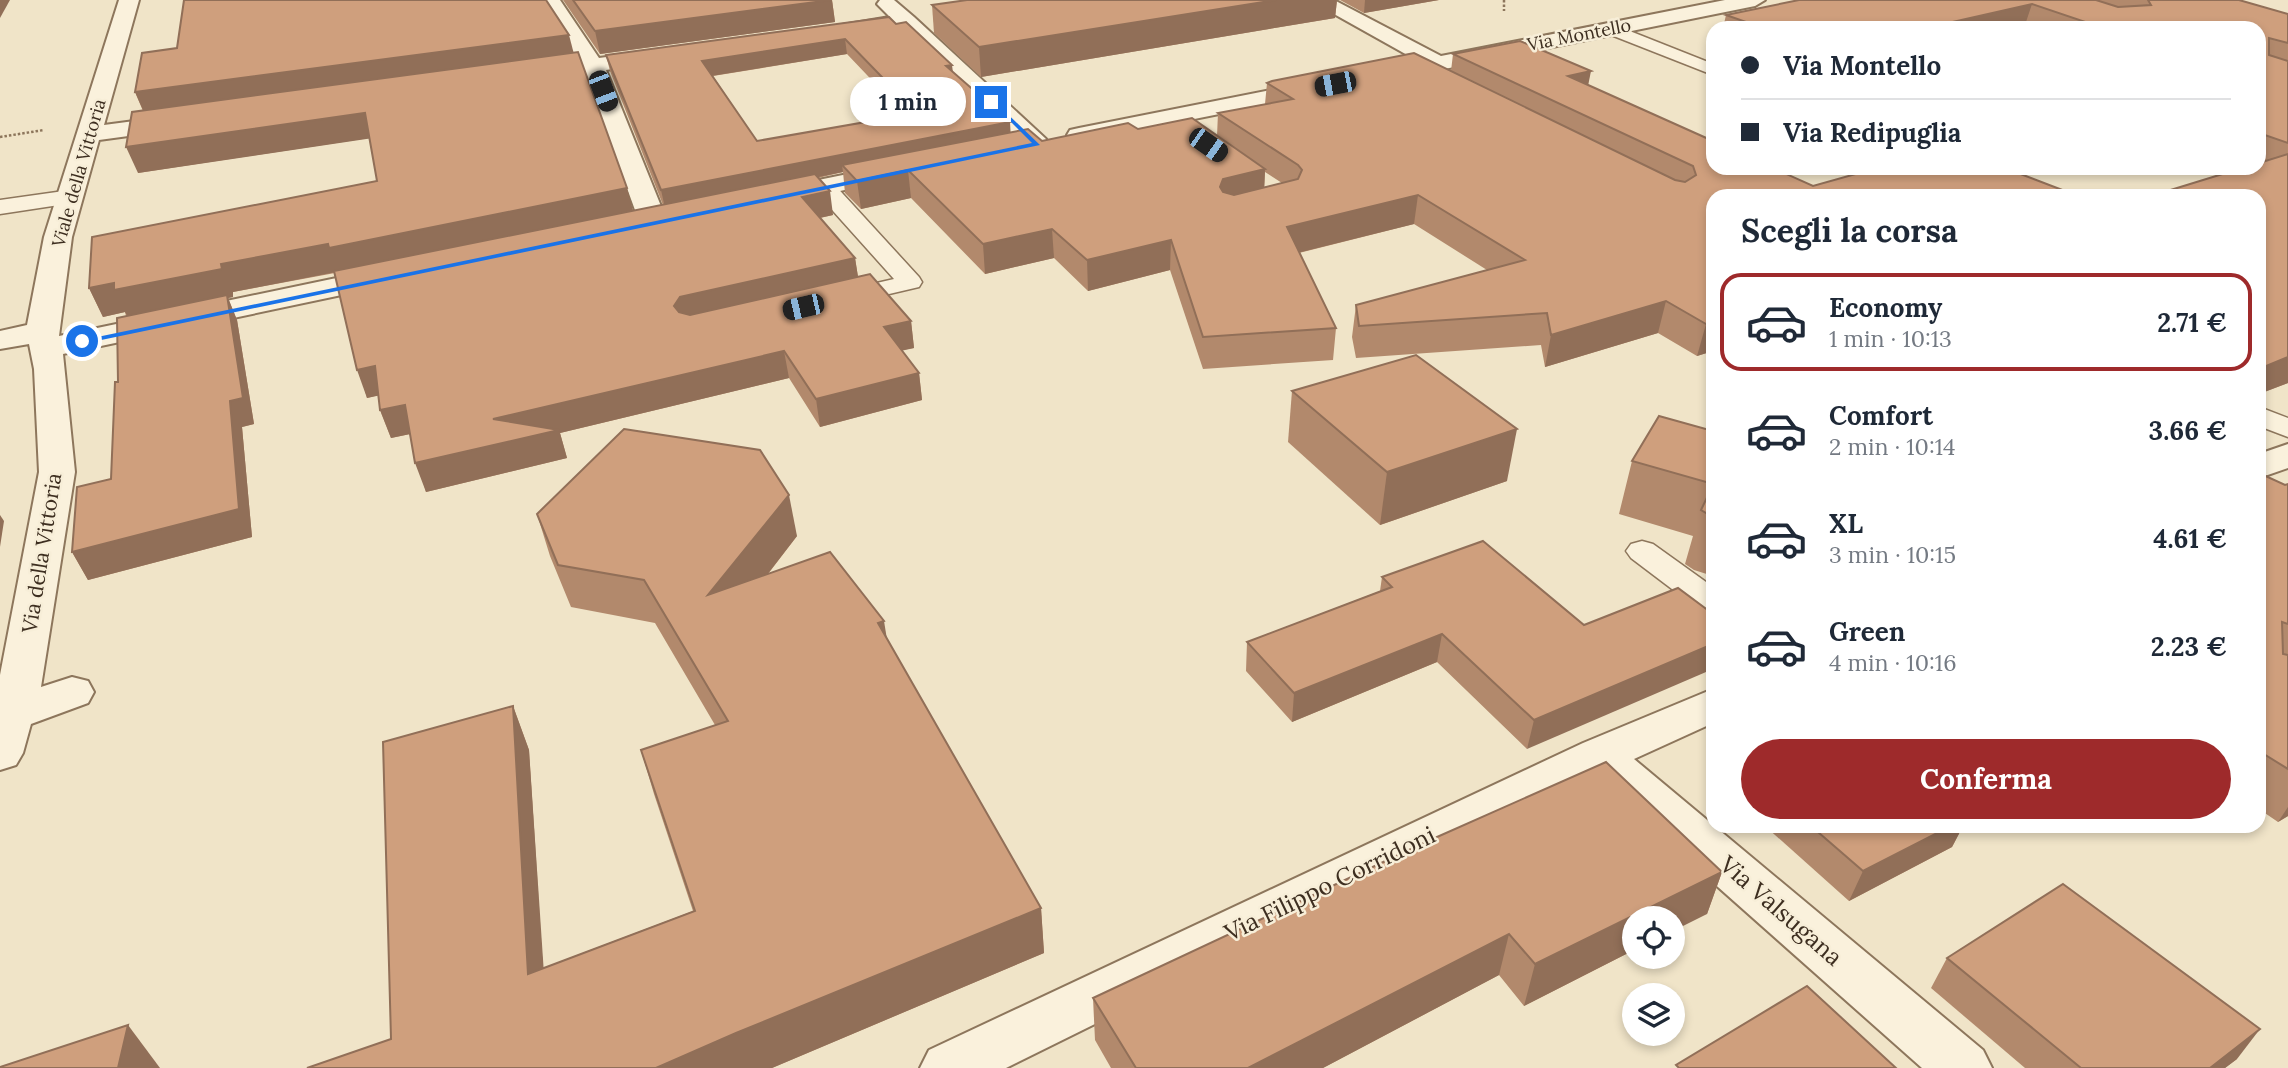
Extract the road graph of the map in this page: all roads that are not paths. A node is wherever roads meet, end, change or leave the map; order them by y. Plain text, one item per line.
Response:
1 (130, 0) edge
2 (550, 0) edge
3 (883, 0) edge
4 (1319, 0) edge
5 (1755, 0) edge
6 (907, 21) junction
7 (1612, 29) junction
8 (825, 32) edge
9 (675, 53) edge
10 (593, 65) junction
11 (1706, 67) edge
12 (1430, 71) junction
13 (511, 76) edge
14 (1361, 79) edge
15 (1335, 84) edge
16 (1169, 117) junction
17 (195, 120) edge
18 (1191, 132) edge
19 (90, 134) junction
20 (1037, 144) junction
21 (1010, 149) edge
22 (917, 168) edge
23 (824, 187) junction
24 (71, 197) junction
25 (745, 202) edge
26 (0, 207) edge
27 (680, 215) edge
28 (653, 221) junction
29 (626, 226) edge
30 (411, 272) edge
31 (816, 304) edge
32 (0, 340) edge
33 (44, 340) junction
34 (2266, 418) edge
35 (2288, 428) edge
36 (2288, 455) edge
37 (2266, 464) edge
38 (1642, 551) dead end
39 (1706, 598) edge
40 (72, 692) dead end
41 (1706, 708) edge
42 (6, 733) edge
43 (1599, 755) junction
44 (949, 1068) edge
45 (1963, 1068) edge

1 - 19 street, Viale della Vittoria
2 - 10 street
3 - 6 street
4 - 12 street
5 - 7 street, Via Montello
6 - 8 street
6 - 20 street
7 - 11 lane
7 - 12 street, Via Montello
9 - 10 street
10 - 13 street
10 - 28 street
12 - 14 street, Via Montello
15 - 16 street
16 - 18 lane
16 - 20 street
17 - 19 street
19 - 24 street, Viale della Vittoria
20 - 21 street
22 - 23 street
23 - 25 street
23 - 31 lane
24 - 26 lane
24 - 33 street, Viale della Vittoria
27 - 28 street
28 - 29 street
30 - 33 street
32 - 33 street
33 - 42 street, Via della Vittoria
34 - 35 lane
36 - 37 street
38 - 39 lane
40 - 42 street, Via della Vittoria
41 - 43 street, Via Filippo Corridoni
43 - 44 street, Via Filippo Corridoni
43 - 45 street, Via Valsugana

